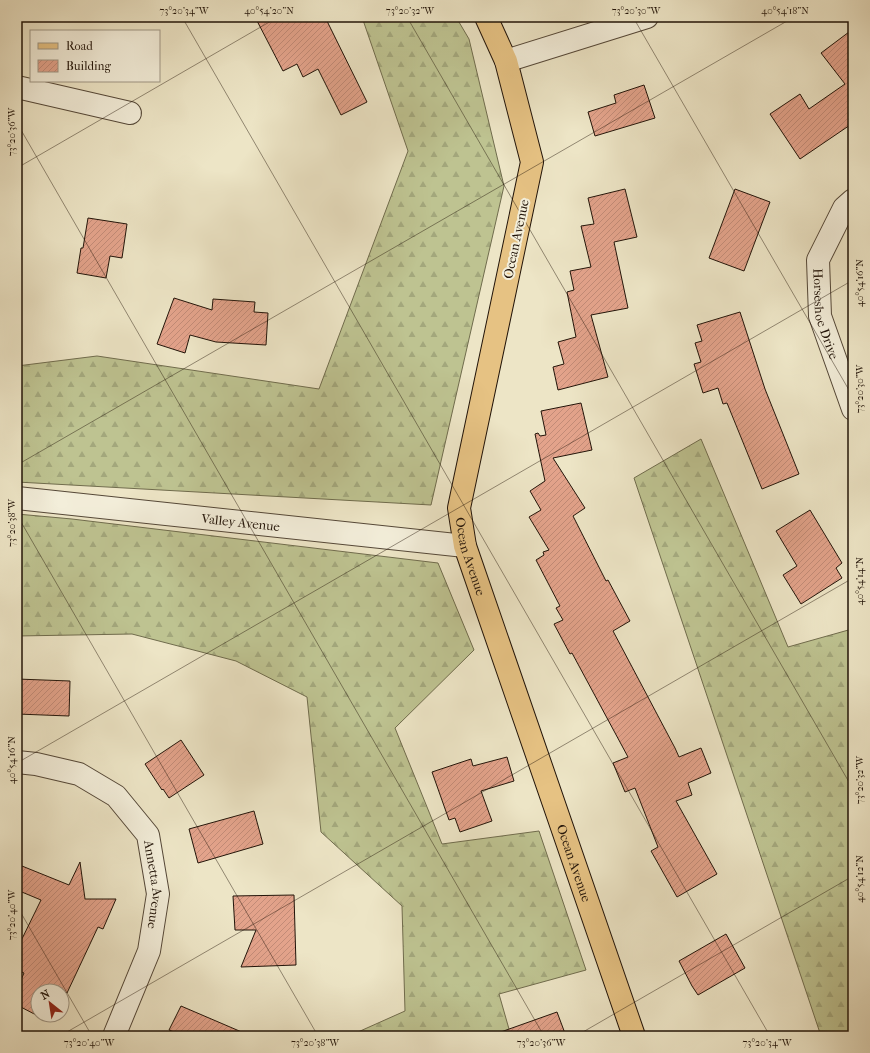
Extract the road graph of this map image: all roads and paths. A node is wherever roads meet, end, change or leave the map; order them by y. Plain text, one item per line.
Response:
1 (486, 17) edge
2 (647, 17) edge
3 (506, 61) junction
4 (17, 87) edge
5 (130, 113) dead end
6 (853, 200) edge
7 (853, 409) edge
8 (17, 498) edge
9 (465, 546) junction
10 (17, 762) edge
11 (114, 1036) edge
12 (634, 1036) edge

1 - 3 main road, Ocean Avenue
2 - 3 street
3 - 9 main road, Ocean Avenue
4 - 5 street
6 - 7 street, Horseshoe Drive
8 - 9 street, Valley Avenue
9 - 12 main road, Ocean Avenue
10 - 11 street, Annetta Avenue

